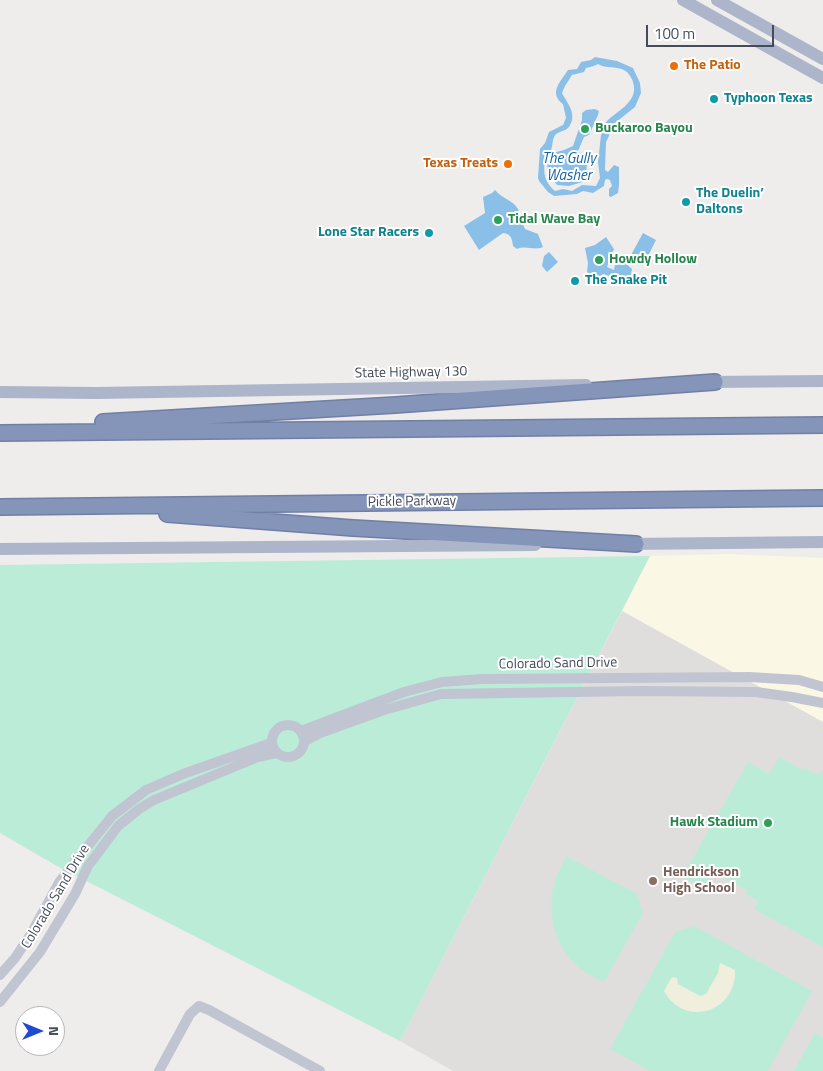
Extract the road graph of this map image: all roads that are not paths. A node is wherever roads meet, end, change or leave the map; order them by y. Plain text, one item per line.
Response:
1 (717, 0) edge
2 (686, 2) edge
3 (823, 59) edge
4 (823, 78) edge
5 (823, 381) edge
6 (715, 382) junction
7 (0, 392) edge
8 (823, 425) edge
9 (0, 428) edge
10 (0, 433) edge
11 (823, 498) edge
12 (0, 507) edge
13 (33, 507) junction
14 (823, 542) edge
15 (636, 544) junction
16 (0, 549) edge
17 (749, 677) junction
18 (823, 687) edge
19 (734, 692) junction
20 (823, 703) edge
21 (302, 736) junction
22 (271, 743) junction
23 (276, 753) junction
24 (136, 804) junction
25 (0, 975) edge
26 (0, 1002) edge
27 (159, 1071) edge
28 (320, 1071) edge

1 - 3 main road
2 - 4 main road
5 - 6 main road, State Highway 130
6 - 7 main road, State Highway 130
6 - 9 highway
8 - 10 highway
11 - 13 highway, Pickle Parkway
12 - 13 highway, Pickle Parkway
13 - 15 highway
14 - 15 main road
15 - 16 main road
17 - 18 street, Colorado Sand Drive
17 - 19 street
17 - 21 street, Colorado Sand Drive
19 - 20 street, Colorado Sand Drive
19 - 21 street, Colorado Sand Drive
21 - 22 street
21 - 23 street
22 - 23 street
22 - 24 street, Colorado Sand Drive
23 - 24 street, Colorado Sand Drive
24 - 25 street, Colorado Sand Drive
24 - 26 street, Colorado Sand Drive
27 - 28 street

